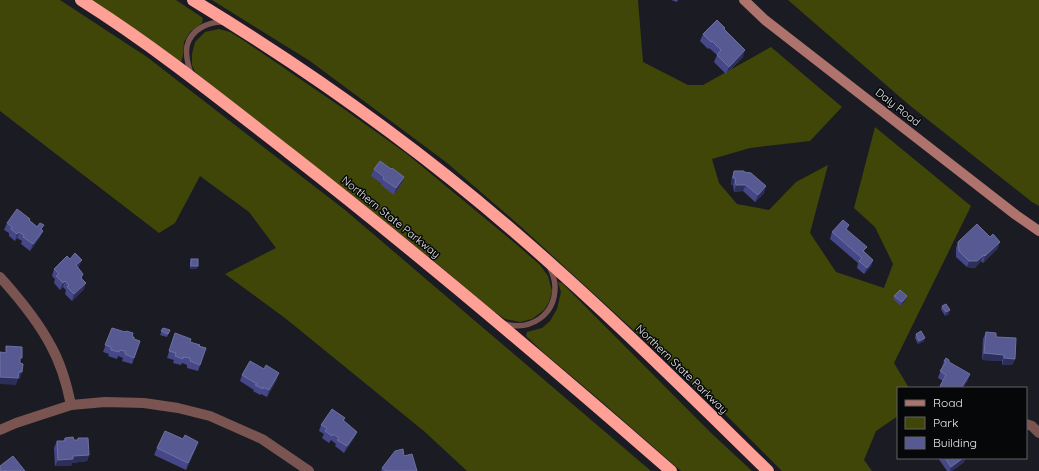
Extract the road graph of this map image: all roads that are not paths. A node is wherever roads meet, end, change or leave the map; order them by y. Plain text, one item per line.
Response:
1 (81, 0) edge
2 (194, 0) edge
3 (744, 0) edge
4 (231, 23) junction
5 (194, 79) junction
6 (1039, 231) edge
7 (548, 261) junction
8 (0, 277) edge
9 (499, 323) junction
10 (71, 405) junction
11 (1027, 424) edge
12 (0, 430) edge
13 (1039, 433) edge
14 (309, 471) edge
15 (671, 471) edge
16 (768, 471) edge

1 - 5 highway, Northern State Parkway
2 - 4 highway, Northern State Parkway
3 - 6 main road, Daly Road
4 - 5 lane
4 - 7 highway, Northern State Parkway
5 - 9 highway, Northern State Parkway
7 - 9 lane
7 - 16 highway, Northern State Parkway
8 - 10 street
9 - 15 highway, Northern State Parkway
10 - 12 street
10 - 14 street
11 - 13 street

